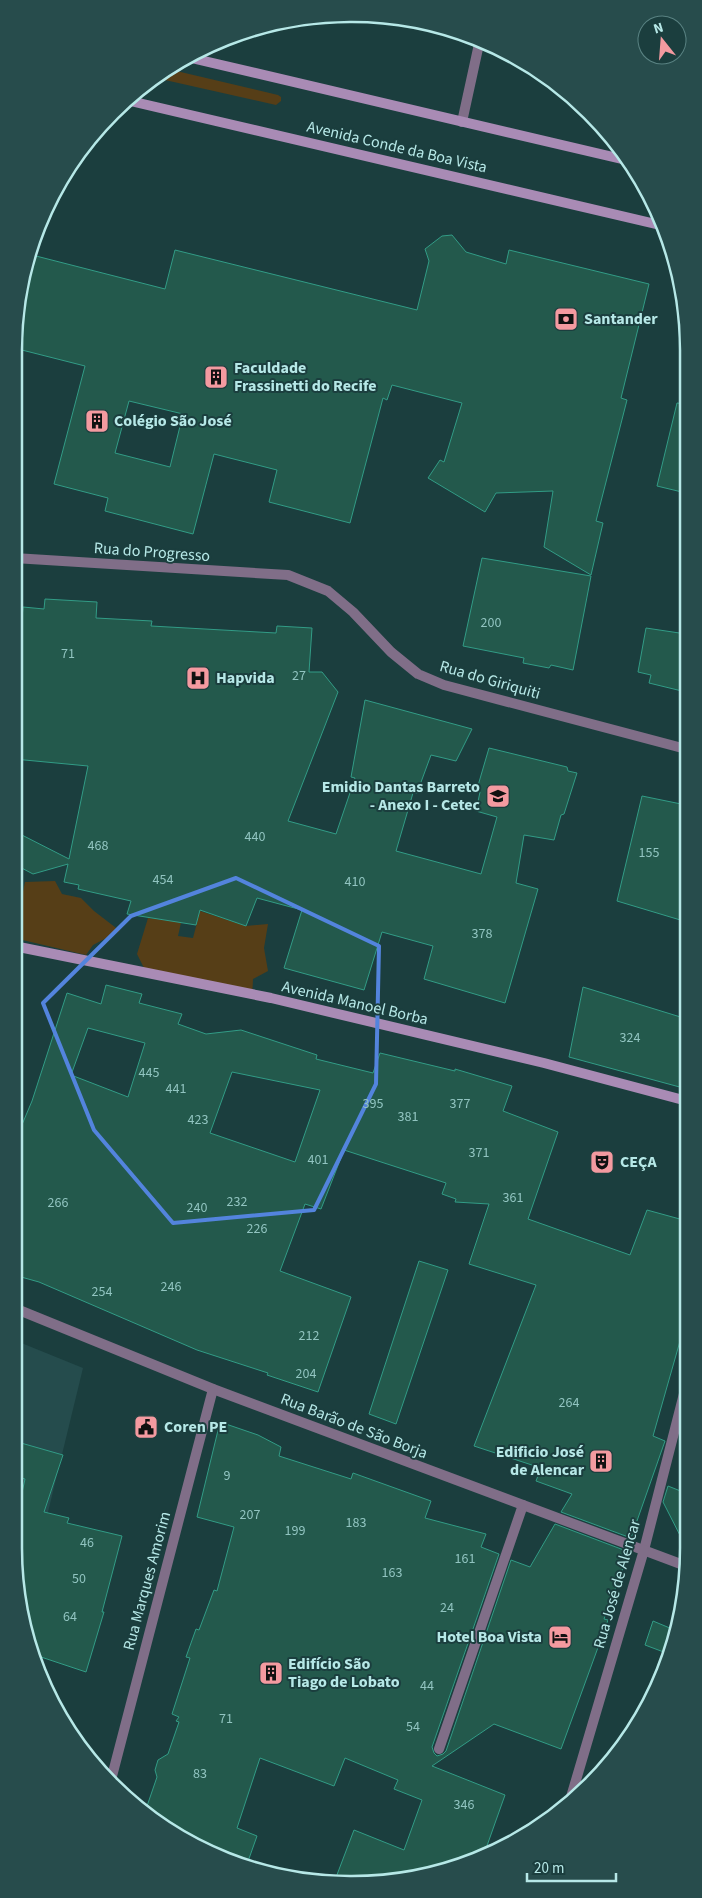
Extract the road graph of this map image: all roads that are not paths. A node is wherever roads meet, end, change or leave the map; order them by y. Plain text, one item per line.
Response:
1 (478, 48) edge
2 (199, 60) edge
3 (136, 102) edge
4 (462, 122) junction
5 (617, 158) edge
6 (653, 223) edge
7 (22, 558) edge
8 (288, 575) joint
9 (680, 747) edge
10 (22, 948) edge
11 (680, 1099) edge
12 (22, 1311) edge
13 (213, 1389) junction
14 (680, 1409) edge
15 (523, 1505) junction
16 (644, 1550) junction
17 (679, 1563) edge
18 (439, 1749) dead end
19 (113, 1773) edge
20 (574, 1788) edge

1 - 4 street
2 - 4 main road
3 - 6 main road, Avenida Conde da Boa Vista
4 - 5 main road
7 - 8 street, Rua do Progresso
8 - 9 street, Rua do Giriquiti
10 - 11 main road, Avenida Manoel Borba
12 - 13 street, Rua Barão de São Borja
13 - 15 street, Rua Barão de São Borja
13 - 19 street, Rua Marques Amorim
14 - 16 street, Rua José de Alencar
15 - 16 street, Rua Barão de São Borja
15 - 18 street
16 - 17 street, Rua Barão de São Borja
16 - 20 street, Rua José de Alencar

